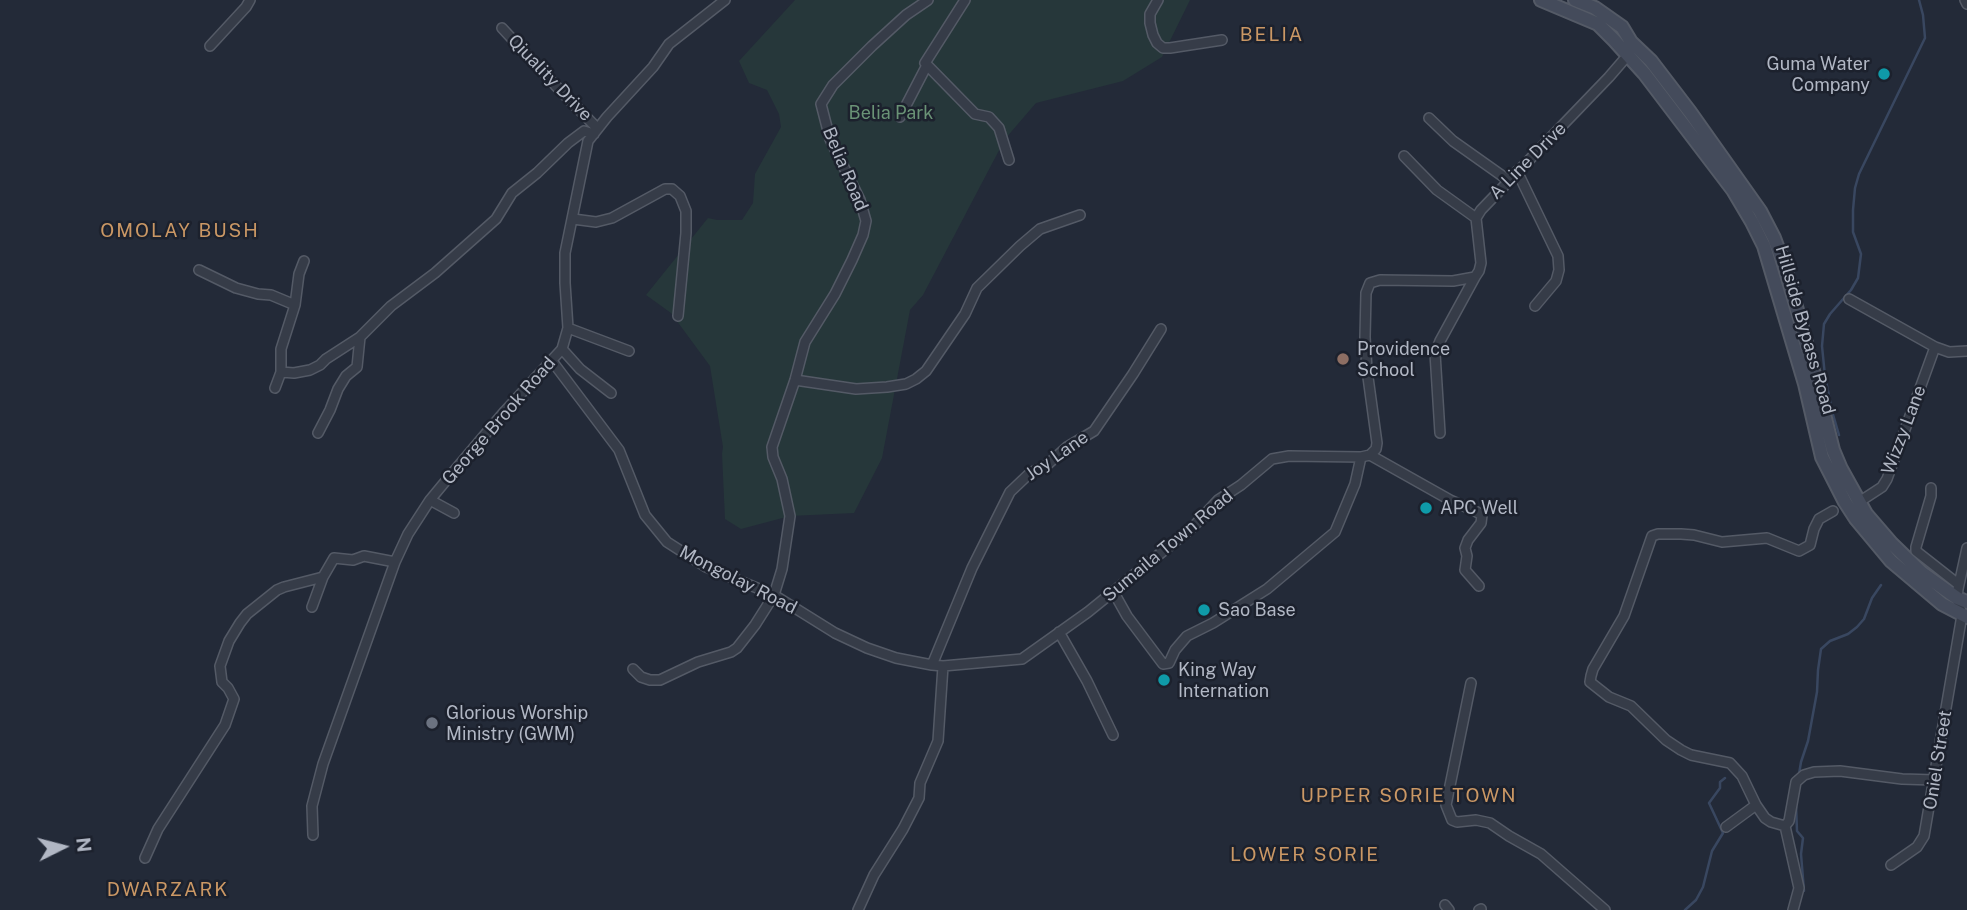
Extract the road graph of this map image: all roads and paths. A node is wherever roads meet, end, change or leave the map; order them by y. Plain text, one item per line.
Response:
1 (250, 0) edge
2 (725, 0) edge
3 (928, 0) edge
4 (965, 0) edge
5 (1158, 0) edge
6 (1541, 0) edge
7 (1575, 0) edge
8 (502, 28) dead end
9 (1222, 40) dead end
10 (210, 46) dead end
11 (1629, 48) junction
12 (928, 65) junction
13 (900, 117) dead end
14 (1429, 118) dead end
15 (596, 131) junction
16 (1404, 156) dead end
17 (1009, 160) dead end
18 (1517, 171) junction
19 (1508, 180) junction
20 (1080, 215) dead end
21 (1476, 218) junction
22 (573, 219) junction
23 (303, 261) dead end
24 (199, 270) dead end
25 (1475, 277) junction
26 (1849, 299) dead end
27 (295, 305) junction
28 (1535, 306) dead end
29 (678, 316) dead end
30 (568, 328) junction
31 (1161, 329) dead end
32 (360, 337) junction
33 (1935, 348) junction
34 (562, 349) junction
35 (629, 351) dead end
36 (1967, 351) edge
37 (552, 360) junction
38 (281, 372) junction
39 (795, 380) junction
40 (275, 388) dead end
41 (611, 393) dead end
42 (318, 433) dead end
43 (1440, 433) dead end
44 (1365, 456) junction
45 (1931, 488) dead end
46 (430, 500) junction
47 (1859, 502) junction
48 (1833, 511) dead end
49 (454, 513) dead end
50 (1967, 548) edge
51 (395, 562) junction
52 (323, 577) junction
53 (1958, 584) junction
54 (1479, 586) dead end
55 (1113, 592) junction
56 (774, 595) junction
57 (1962, 600) edge
58 (312, 607) dead end
59 (1964, 616) edge
60 (1059, 632) junction
61 (932, 665) junction
62 (943, 666) junction
63 (633, 669) dead end
64 (1471, 682) dead end
65 (1113, 735) dead end
66 (1935, 780) junction
67 (1756, 805) junction
68 (1785, 826) junction
69 (1726, 827) dead end
70 (313, 835) dead end
71 (145, 858) dead end
72 (1891, 865) dead end
73 (858, 910) edge
74 (1605, 910) edge
75 (1793, 910) edge

1 - 10 street
2 - 15 street, George Brook Road
3 - 39 street, Belia Road
4 - 12 street
5 - 9 street
6 - 11 main road, Hillside Bypass Road
7 - 11 main road, Hillside Bypass Road
8 - 15 street, Qiuality Drive
11 - 18 street, A Line Drive
11 - 47 main road, Hillside Bypass Road
11 - 59 main road, Hillside Bypass Road
12 - 13 street
12 - 17 street
14 - 19 street
15 - 22 street, George Brook Road
15 - 32 street
16 - 21 street
18 - 19 street, A Line Drive
18 - 28 street
19 - 21 street, A Line Drive
20 - 39 street
21 - 25 street
22 - 29 street
22 - 30 street, George Brook Road
23 - 27 street
24 - 27 street
25 - 43 street
25 - 44 street
26 - 33 street
27 - 38 street
30 - 34 street, George Brook Road
30 - 35 street
31 - 61 street, Joy Lane
32 - 38 street
32 - 42 street
33 - 36 street
33 - 47 street, Wizzy Lane
34 - 37 street, George Brook Road
34 - 41 street
37 - 46 street, George Brook Road
37 - 56 street, Mongolay Road
38 - 40 street
39 - 56 street
44 - 54 street
44 - 55 street, Sumaila Town Road
44 - 55 street
45 - 53 street
46 - 49 street
46 - 51 street, George Brook Road
47 - 57 main road, Hillside Bypass Road
48 - 67 street
50 - 53 street, Oniel Street
51 - 52 street
51 - 70 street, George Brook Road
52 - 58 street
52 - 71 street
53 - 57 street, Oniel Street
55 - 60 street, Sumaila Town Road
56 - 61 street, Mongolay Road
56 - 63 street
57 - 59 street, Oniel Street
59 - 66 street, Oniel Street
60 - 62 street, Sumaila Town Road
60 - 65 street
61 - 62 street, Sumaila Town Road
62 - 73 street
64 - 74 street
66 - 68 street
66 - 72 street, Oniel Street
67 - 68 street
67 - 69 street
68 - 75 street

